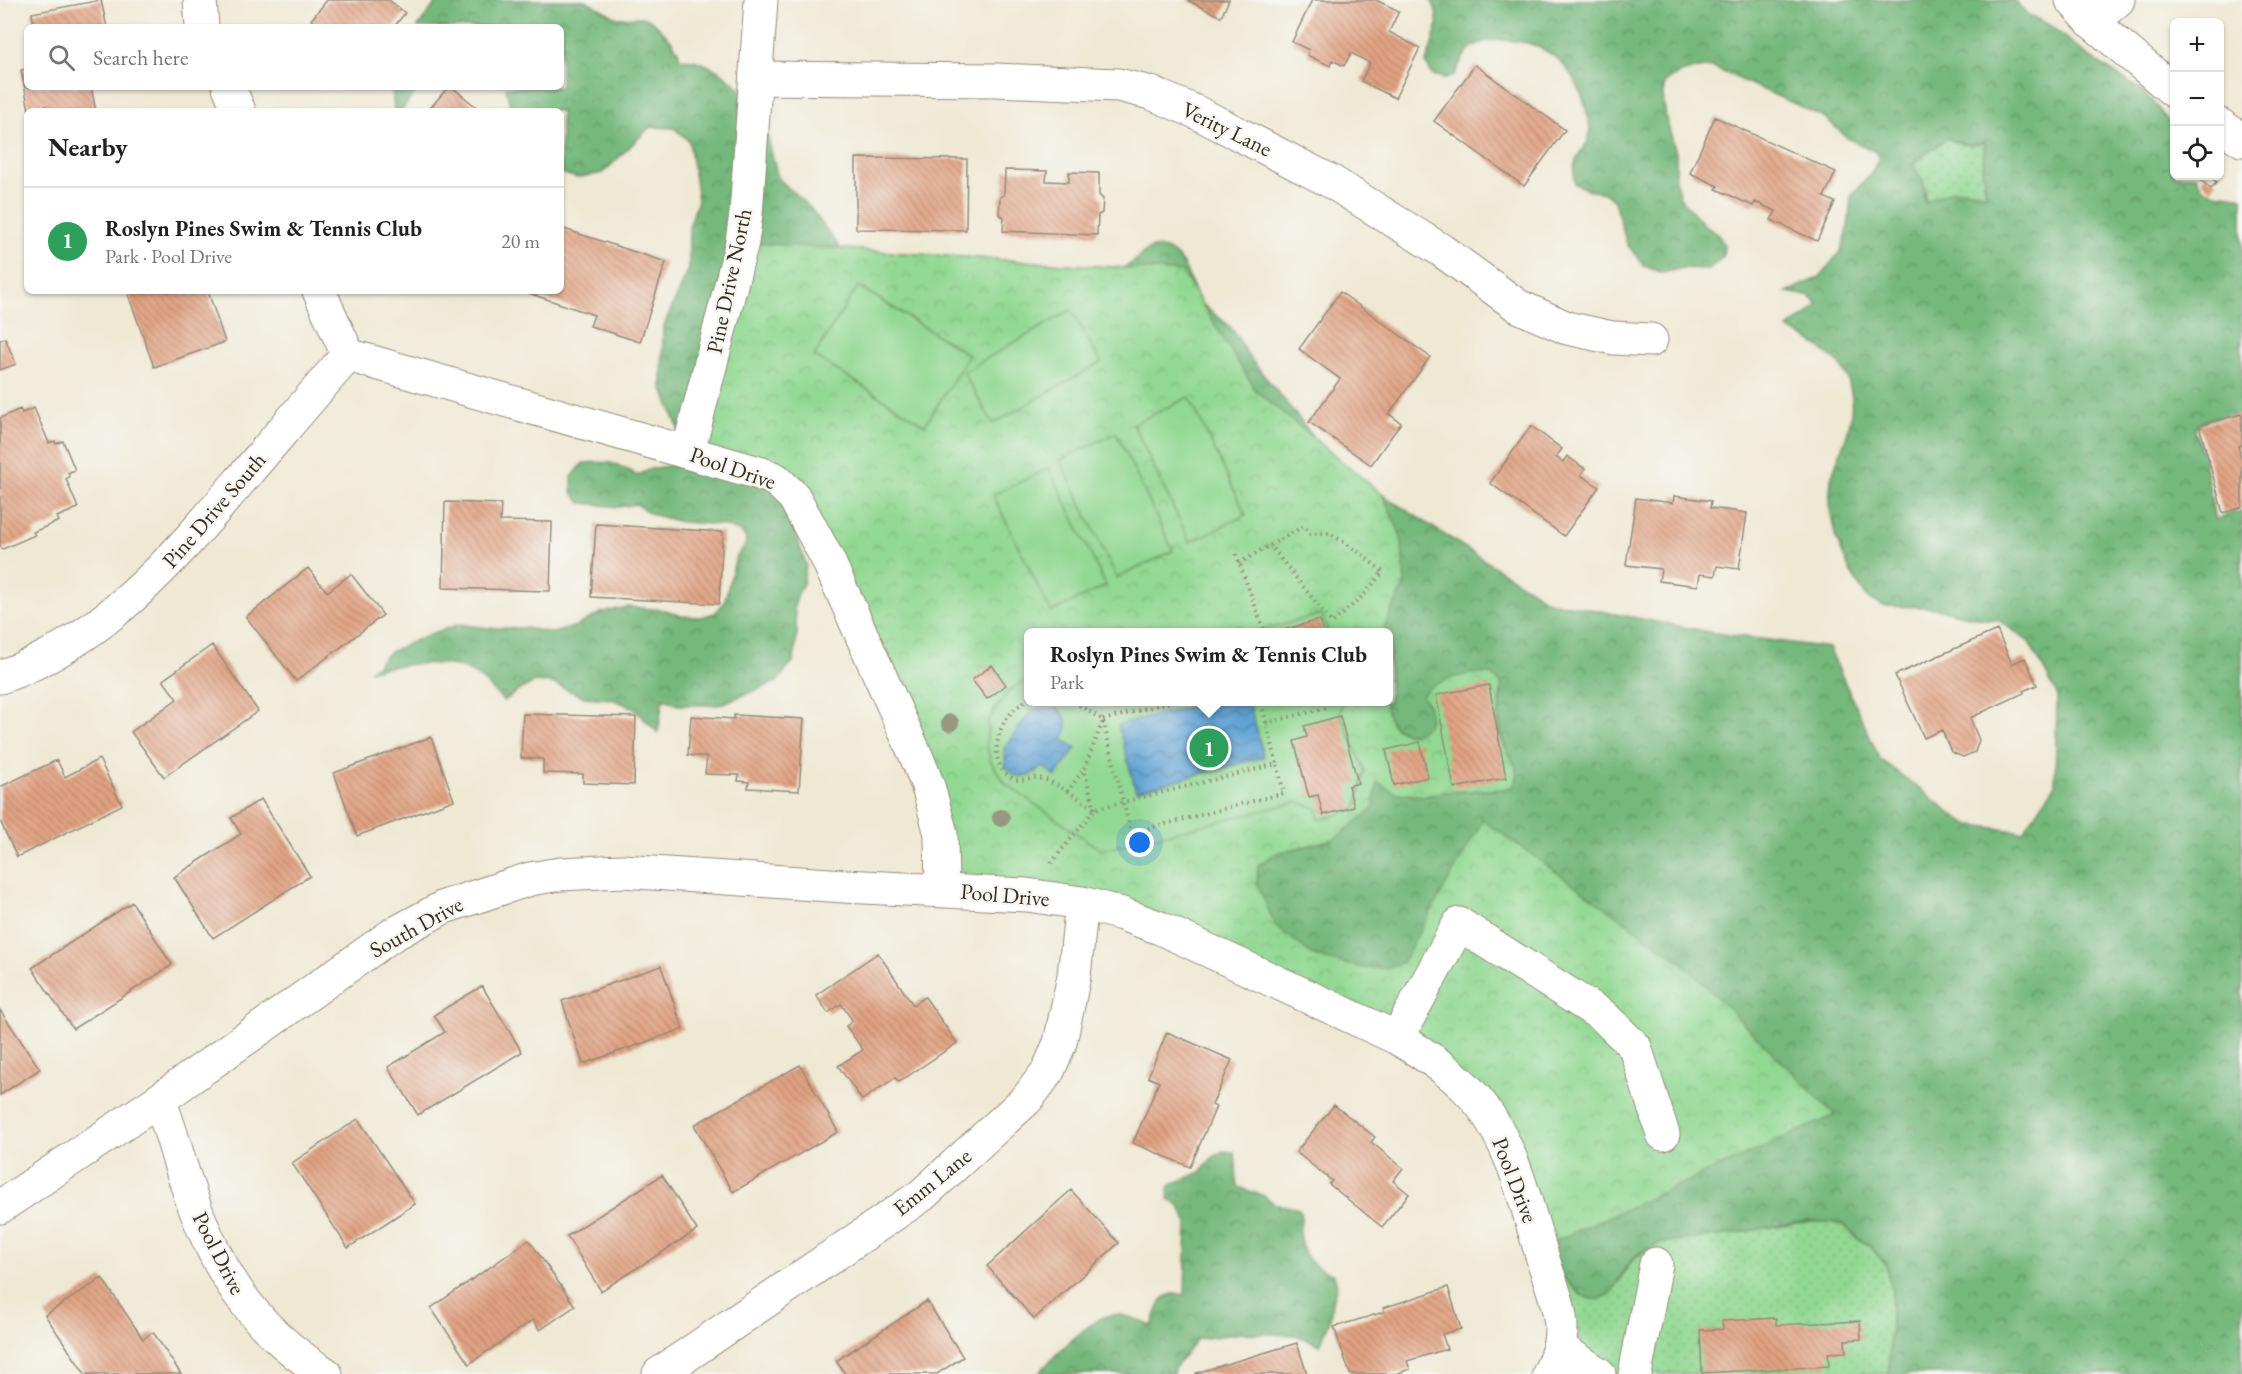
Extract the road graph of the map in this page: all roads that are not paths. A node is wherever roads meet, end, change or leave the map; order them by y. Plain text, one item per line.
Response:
1 (200, 0) edge
2 (761, 0) edge
3 (2118, 0) edge
4 (2082, 11) edge
5 (202, 24) edge
6 (756, 78) junction
7 (2170, 87) edge
8 (230, 90) edge
9 (238, 108) edge
10 (2221, 126) edge
11 (2242, 140) edge
12 (321, 294) edge
13 (1650, 340) dead end
14 (348, 354) junction
15 (688, 452) junction
16 (0, 677) edge
17 (942, 891) junction
18 (1082, 903) junction
19 (1397, 1038) junction
20 (159, 1100) junction
21 (1663, 1134) dead end
22 (0, 1207) edge
23 (1656, 1264) dead end
24 (1554, 1361) edge
25 (326, 1374) edge
26 (659, 1374) edge
27 (1599, 1374) edge
28 (1635, 1374) edge

1 - 5 street
2 - 6 street, Pine Drive North
3 - 4 street
4 - 7 street
6 - 13 street, Verity Lane
6 - 15 street, Pine Drive North
8 - 9 street
10 - 11 street
12 - 14 street
14 - 15 street, Pool Drive
14 - 16 street, Pine Drive South
15 - 17 street, Pool Drive
17 - 18 street, Pool Drive
17 - 20 street, South Drive
18 - 19 street, Pool Drive
18 - 26 street, Emm Lane
19 - 21 street
19 - 24 street, Pool Drive
20 - 22 street, South Drive
20 - 25 street, Pool Drive
23 - 28 street
24 - 27 street

